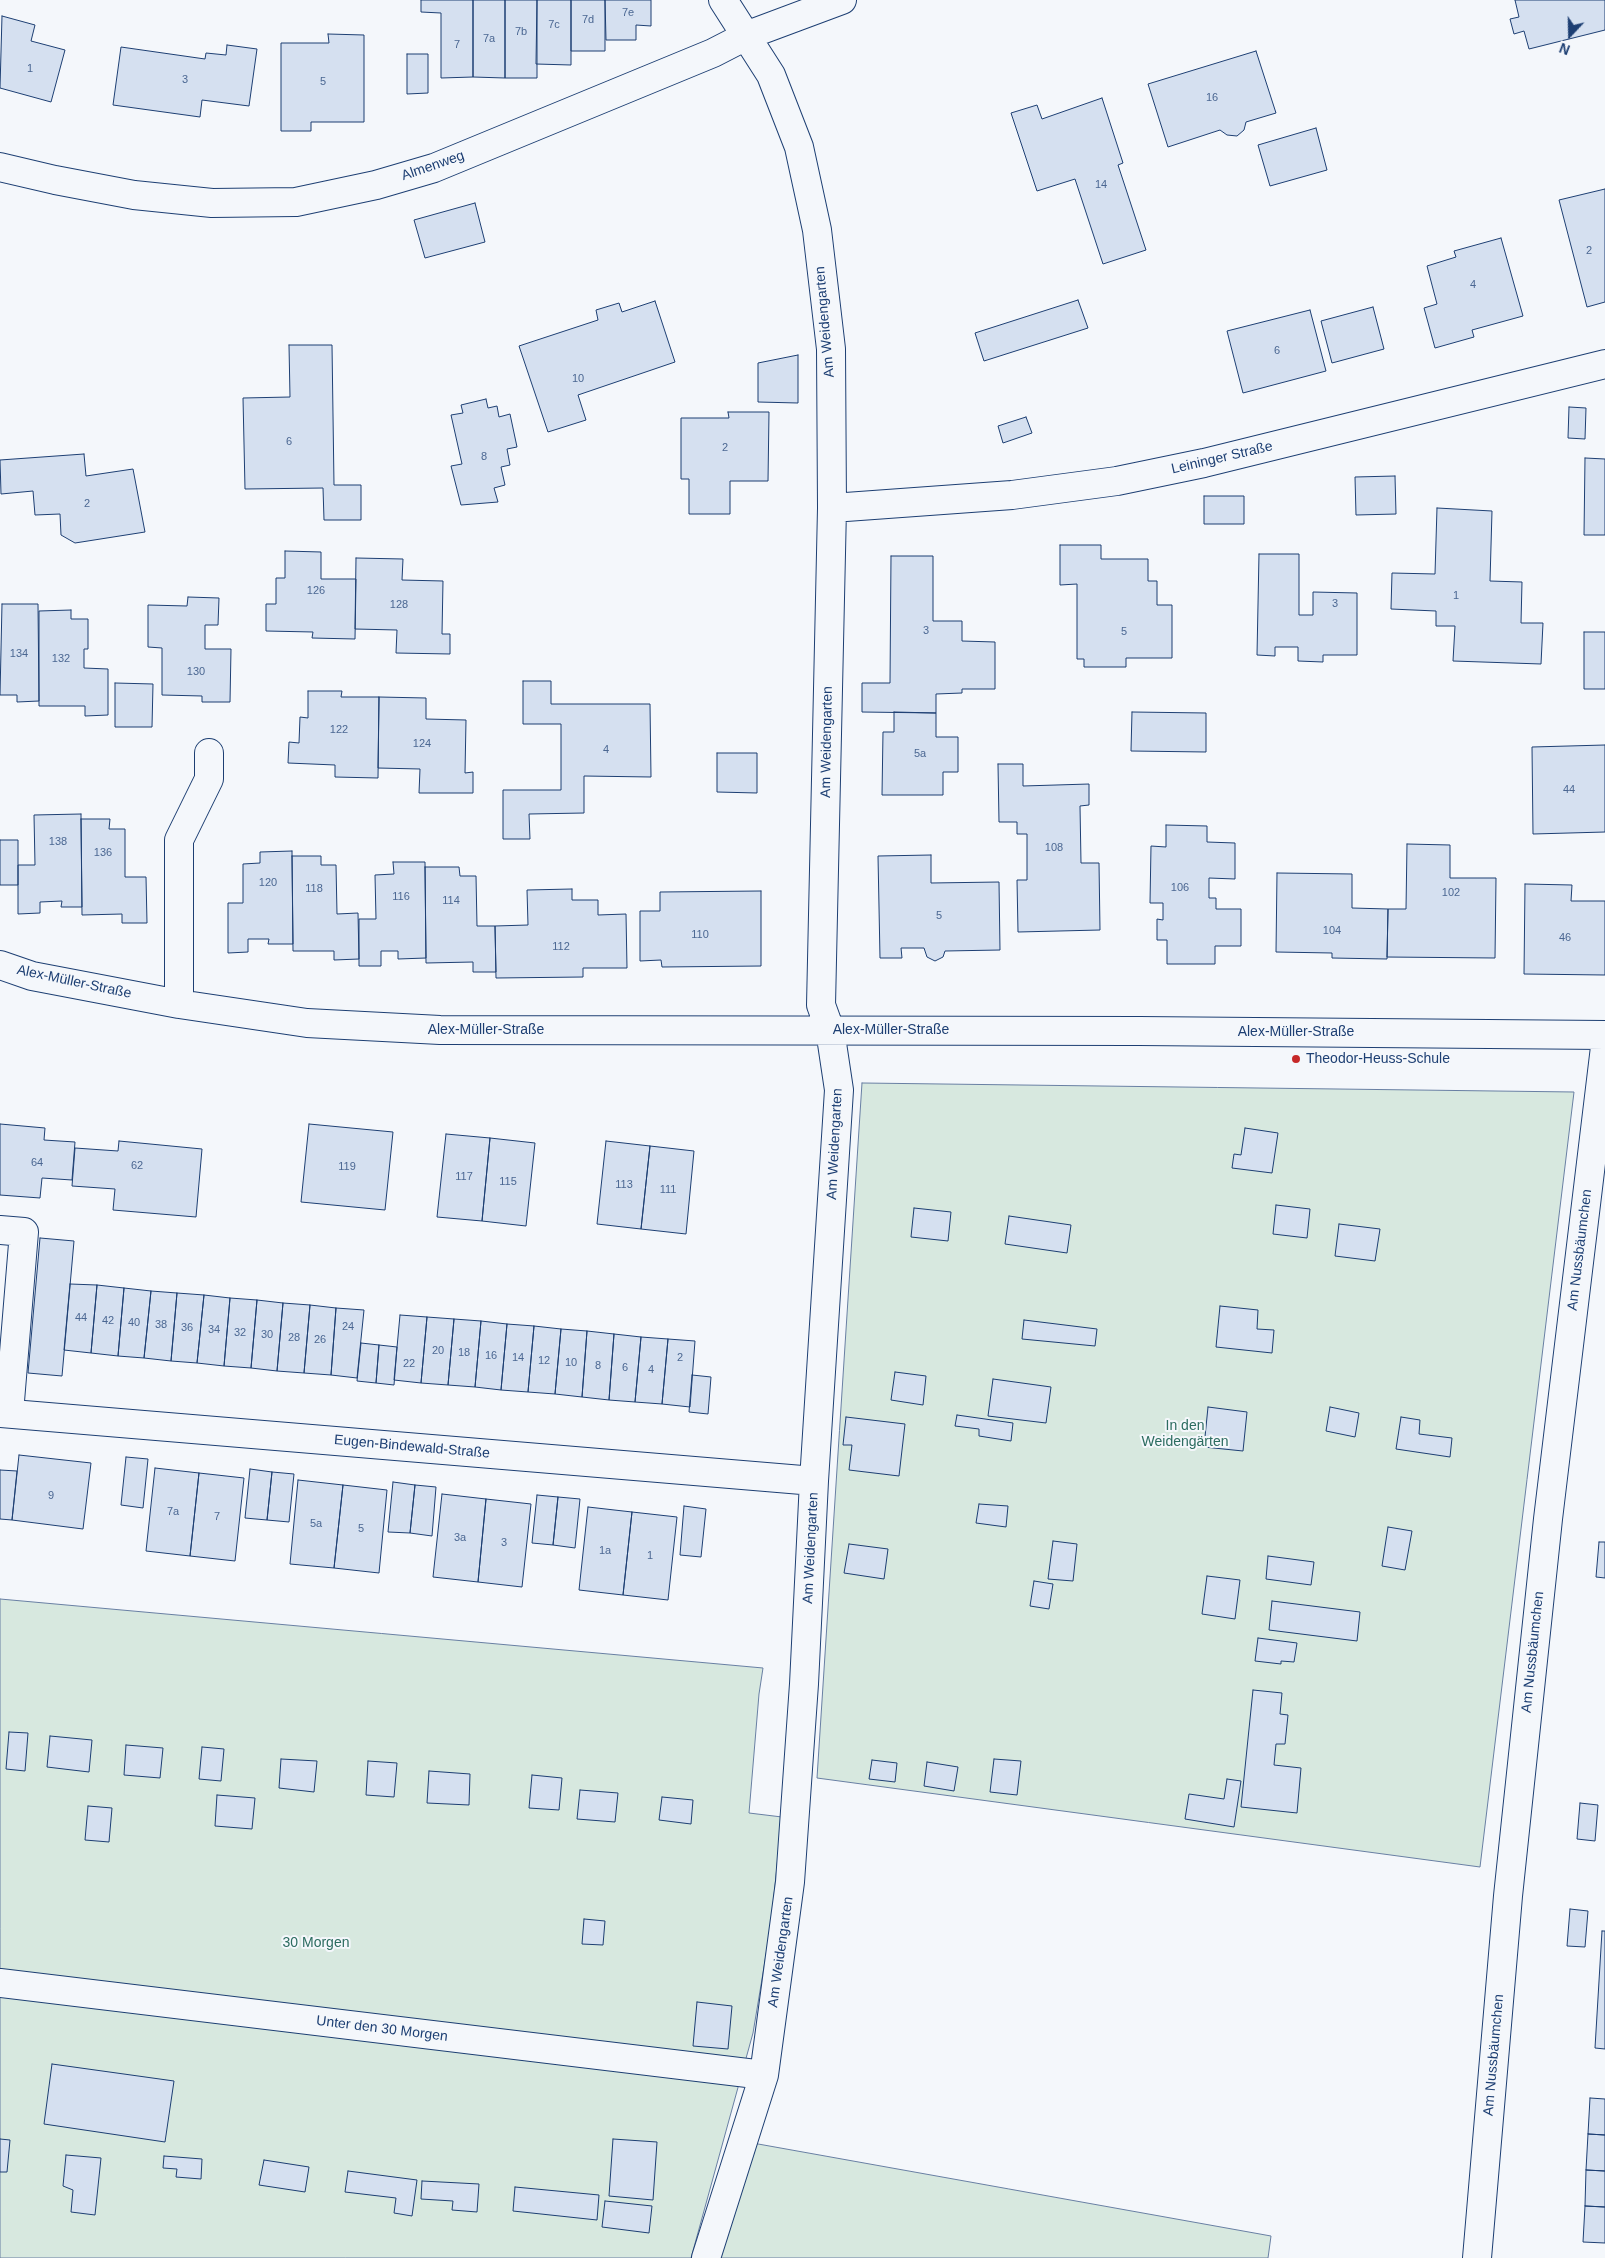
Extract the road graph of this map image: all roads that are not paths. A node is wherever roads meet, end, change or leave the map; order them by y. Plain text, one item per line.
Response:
1 (723, 0) edge
2 (842, 0) edge
3 (748, 35) junction
4 (0, 167) edge
5 (1605, 364) edge
6 (832, 508) junction
7 (209, 753) dead end
8 (0, 965) edge
9 (179, 1004) junction
10 (830, 1030) junction
11 (1605, 1035) edge
12 (1605, 1047) edge
13 (0, 1230) edge
14 (5, 1413) edge
15 (814, 1481) junction
16 (0, 1983) edge
17 (764, 2075) junction
18 (706, 2258) edge
19 (1477, 2258) edge

1 - 3 street, Am Weidengarten
2 - 3 street, Almenweg
3 - 4 street, Almenweg
3 - 6 street, Am Weidengarten
5 - 6 street, Leininger Straße
6 - 10 street, Am Weidengarten
7 - 9 street
8 - 9 street, Alex-Müller-Straße
9 - 10 street, Alex-Müller-Straße
10 - 11 street, Alex-Müller-Straße
10 - 15 street, Am Weidengarten
12 - 19 street, Am Nussbäumchen
13 - 14 street, Eugen-Bindewald-Straße
14 - 15 street, Eugen-Bindewald-Straße
15 - 17 street, Am Weidengarten
16 - 17 street, Unter den 30 Morgen
17 - 18 street, Am Weidengarten

